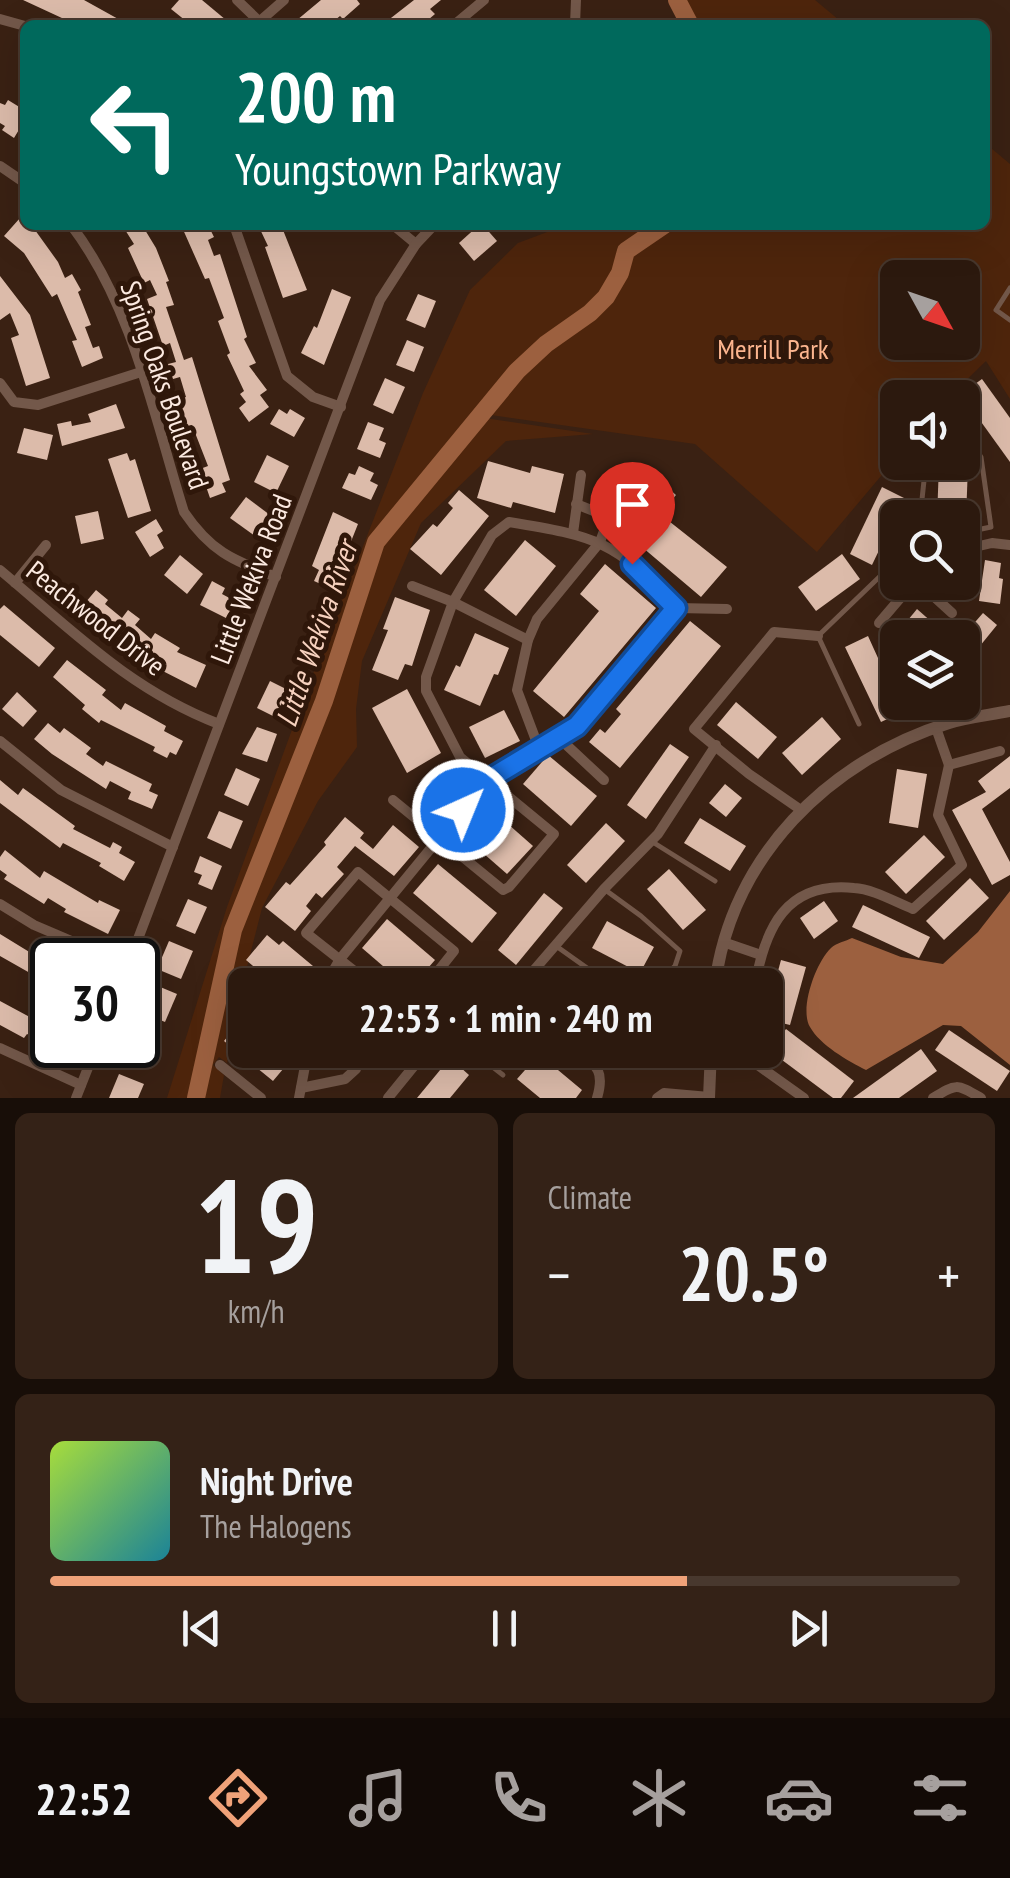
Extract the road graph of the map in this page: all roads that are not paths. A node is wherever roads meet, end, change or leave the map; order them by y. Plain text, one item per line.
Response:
1 (237, 0) edge
2 (284, 0) edge
3 (484, 0) edge
4 (259, 20) edge
5 (265, 20) edge
6 (460, 20) edge
7 (75, 230) edge
8 (236, 230) edge
9 (399, 230) edge
10 (429, 230) edge
11 (416, 244) junction
12 (1010, 288) edge
13 (1010, 320) edge
14 (141, 372) junction
15 (0, 383) edge
16 (342, 407) junction
17 (980, 456) edge
18 (581, 475) dead end
19 (576, 504) junction
20 (980, 529) edge
21 (573, 532) junction
22 (600, 542) junction
23 (46, 545) dead end
24 (1010, 545) edge
25 (980, 546) edge
26 (0, 570) edge
27 (276, 576) junction
28 (880, 576) edge
29 (15, 583) junction
30 (412, 586) dead end
31 (900, 600) edge
32 (937, 600) edge
33 (454, 602) junction
34 (676, 608) junction
35 (727, 609) dead end
36 (952, 613) dead end
37 (879, 623) dead end
38 (818, 636) junction
39 (528, 640) junction
40 (1010, 711) edge
41 (219, 724) junction
42 (859, 724) dead end
43 (936, 728) junction
44 (560, 738) junction
45 (0, 741) edge
46 (716, 745) junction
47 (540, 751) junction
48 (1000, 752) dead end
49 (949, 765) junction
50 (604, 780) dead end
51 (486, 781) junction
52 (393, 800) dead end
53 (801, 810) junction
54 (440, 838) junction
55 (651, 841) junction
56 (173, 846) junction
57 (715, 881) dead end
58 (604, 889) junction
59 (390, 898) junction
60 (0, 904) edge
61 (64, 938) edge
62 (138, 938) edge
63 (724, 942) junction
64 (556, 946) junction
65 (760, 955) junction
66 (340, 959) junction
67 (335, 968) edge
68 (351, 968) edge
69 (440, 968) edge
70 (536, 968) edge
71 (587, 968) edge
72 (672, 968) edge
73 (719, 968) edge
74 (758, 968) edge
75 (0, 1048) edge
76 (220, 1065) dead end
77 (88, 1068) edge
78 (305, 1068) edge
79 (355, 1068) edge
80 (412, 1068) edge
81 (495, 1068) edge
82 (597, 1068) edge
83 (710, 1068) edge
84 (763, 1068) edge
85 (503, 1074) dead end
86 (81, 1085) junction
87 (300, 1093) edge
88 (709, 1097) edge
89 (76, 1098) edge
90 (261, 1098) edge
91 (388, 1098) edge
92 (597, 1098) edge
93 (657, 1098) edge
94 (804, 1098) edge
95 (933, 1098) edge
96 (981, 1098) edge

1 - 4 street
2 - 5 street
3 - 6 street
7 - 14 street, Spring Oaks Boulevard
8 - 16 street
9 - 11 street
10 - 11 street, Little Wekiva Road
11 - 16 street, Little Wekiva Road
12 - 13 lane
14 - 15 street
14 - 27 street, Spring Oaks Boulevard
16 - 27 street, Little Wekiva Road
17 - 20 lane
18 - 19 street
19 - 21 street
19 - 22 street
21 - 22 street
21 - 33 street
22 - 34 street
22 - 39 street
23 - 29 street
24 - 25 street
26 - 29 street, Peachwood Drive
27 - 41 street, Little Wekiva Road
28 - 38 lane
29 - 41 street, Peachwood Drive
30 - 33 street
31 - 37 street
32 - 36 street
33 - 39 street
33 - 51 street
34 - 35 street
34 - 44 street
38 - 42 lane
38 - 46 street
39 - 47 street
40 - 43 street
41 - 56 street, Little Wekiva Road
43 - 49 street
43 - 53 street
44 - 47 street
44 - 50 street
45 - 56 street
46 - 53 street
46 - 55 street
47 - 51 street
48 - 49 street
49 - 65 street
51 - 54 street
51 - 54 street
52 - 54 street
53 - 63 street
54 - 59 street
55 - 57 lane
55 - 58 street
56 - 62 street, Little Wekiva Road
58 - 64 street
58 - 72 lane
59 - 66 street
59 - 66 street
59 - 69 street
60 - 61 street
63 - 65 street
63 - 73 street
64 - 70 street
64 - 71 lane
65 - 74 street
66 - 67 street
66 - 68 street
75 - 86 street
76 - 90 street
77 - 86 street
78 - 87 street
79 - 87 street
80 - 91 street
81 - 85 lane
82 - 92 street
83 - 88 street
84 - 94 street
86 - 89 street
88 - 93 street
95 - 96 street

